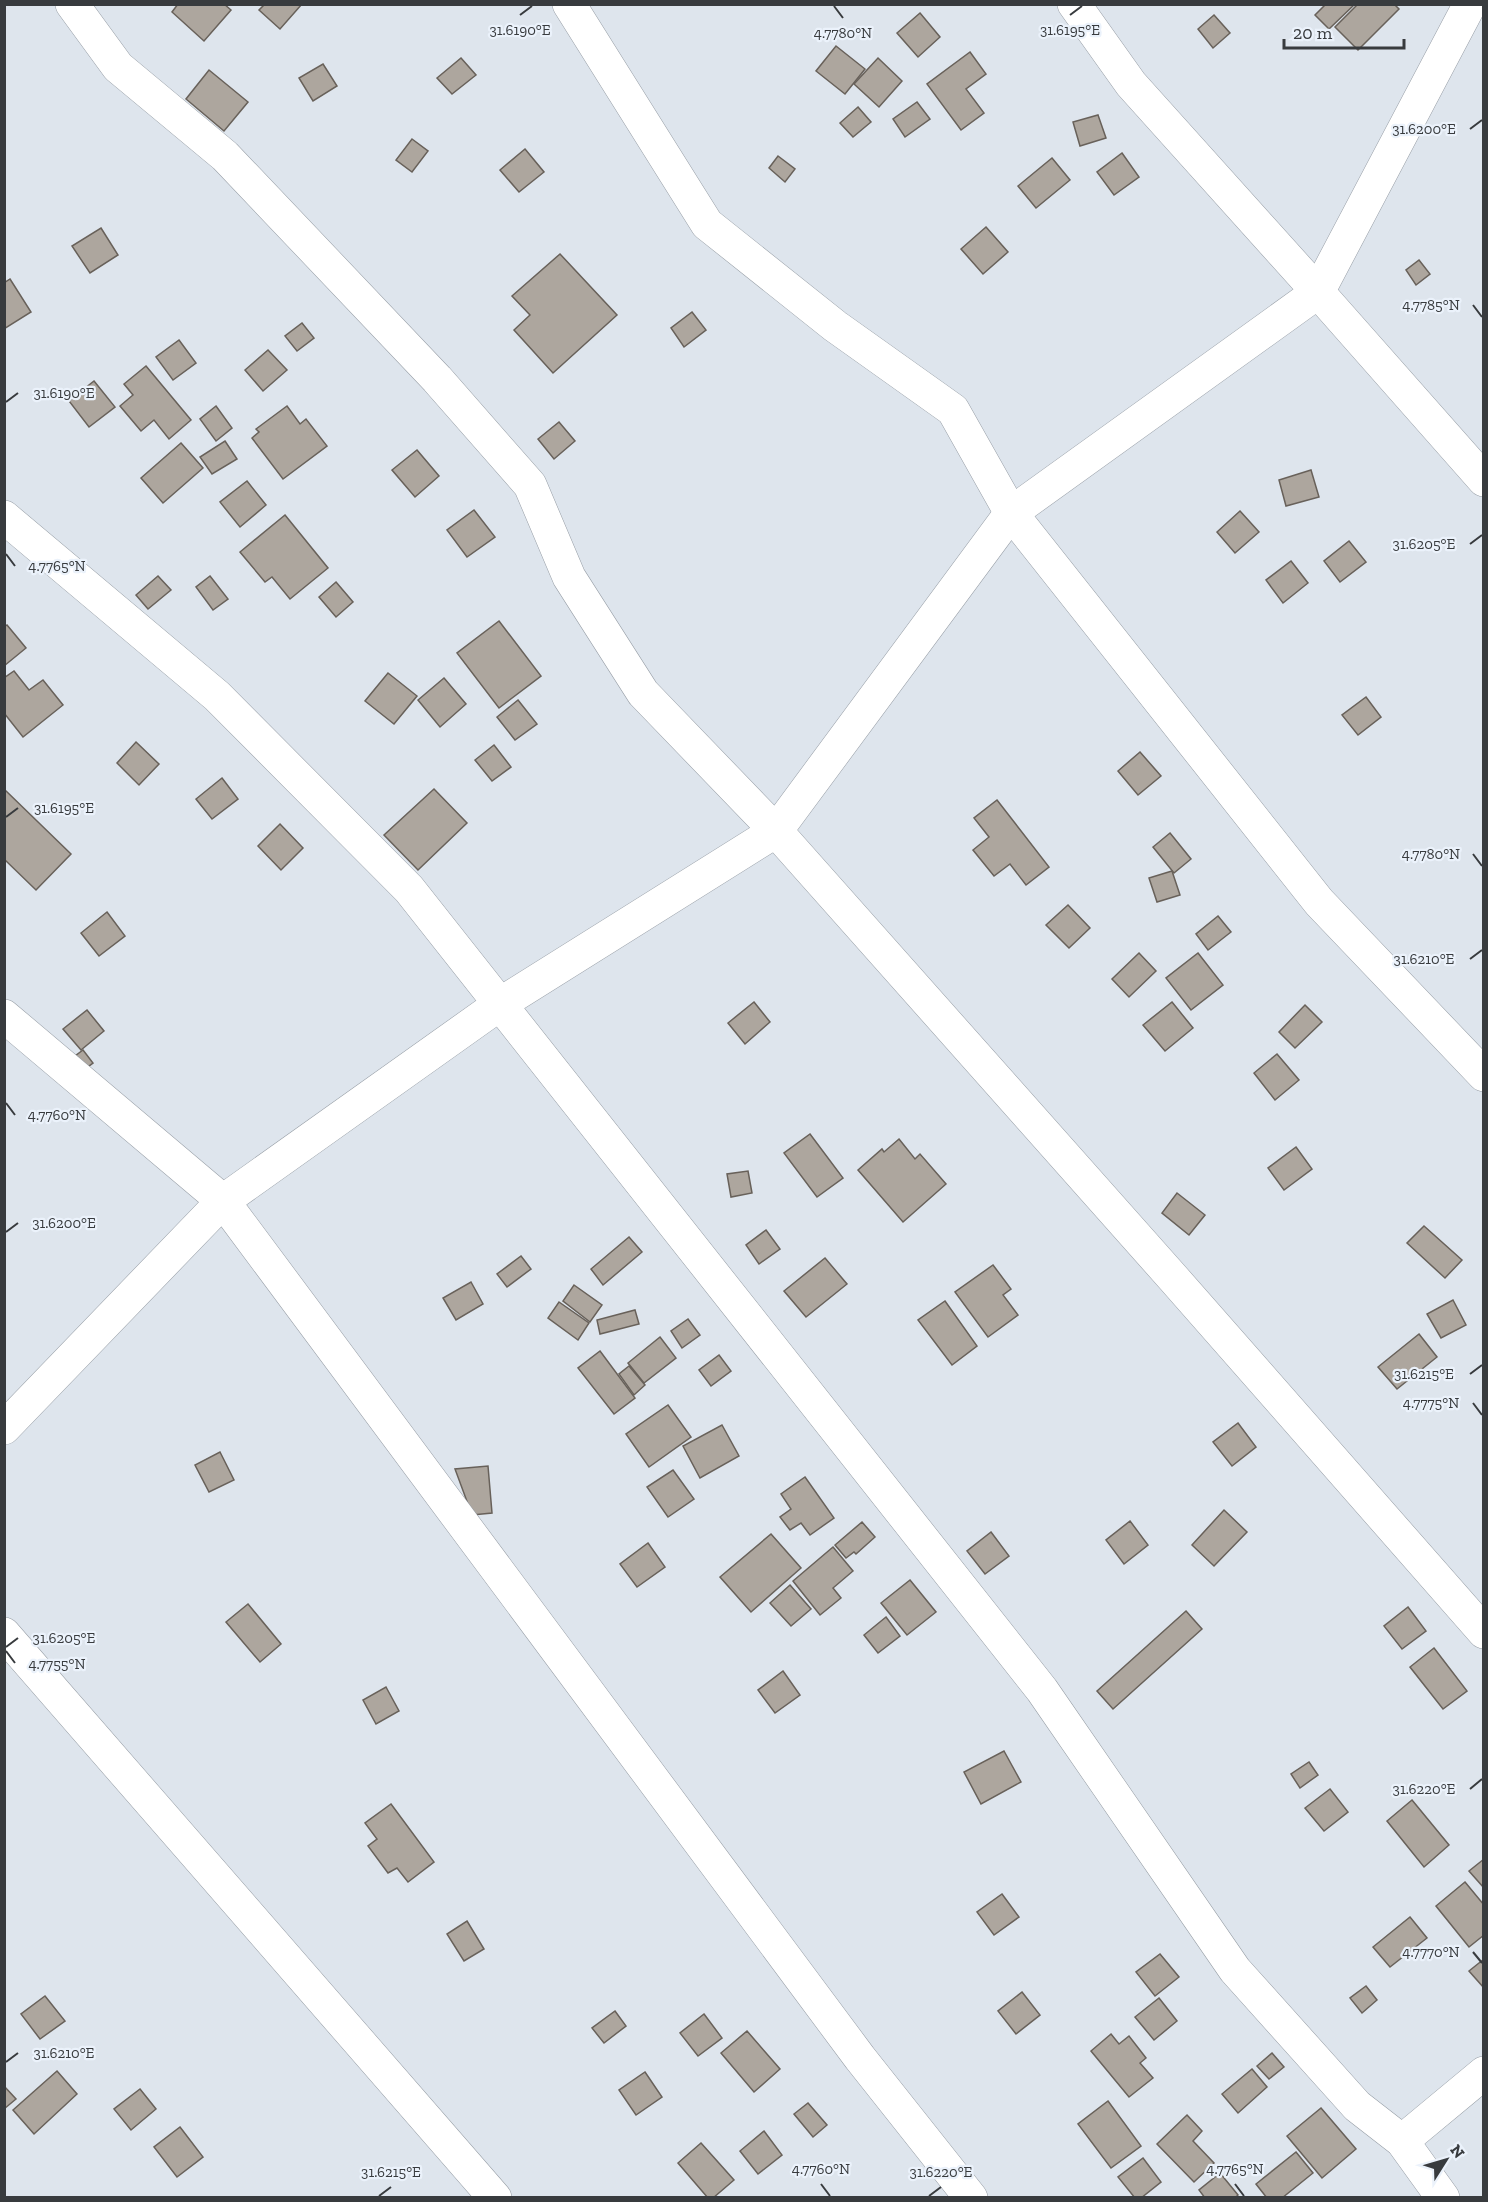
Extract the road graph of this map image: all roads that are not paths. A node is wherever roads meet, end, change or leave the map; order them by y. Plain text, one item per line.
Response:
1 (72, 4) edge
2 (569, 4) edge
3 (1074, 4) edge
4 (1470, 4) edge
5 (1318, 292) junction
6 (1484, 480) edge
7 (1011, 513) junction
8 (4, 517) edge
9 (776, 831) junction
10 (500, 1004) junction
11 (4, 1016) edge
12 (1484, 1075) edge
13 (223, 1201) junction
14 (4, 1428) edge
15 (1484, 1632) edge
16 (4, 1634) edge
17 (1484, 2073) edge
18 (1402, 2141) junction
19 (495, 2198) edge
20 (971, 2198) edge
21 (1443, 2198) edge

1 - 9 street
2 - 7 street
3 - 5 street
4 - 5 street
5 - 6 street
5 - 7 street
7 - 9 street
7 - 12 street
8 - 10 street
9 - 10 street
9 - 15 street
10 - 13 street
10 - 18 street
11 - 13 street
13 - 14 street
13 - 20 street
16 - 19 street
17 - 18 street
18 - 21 street

